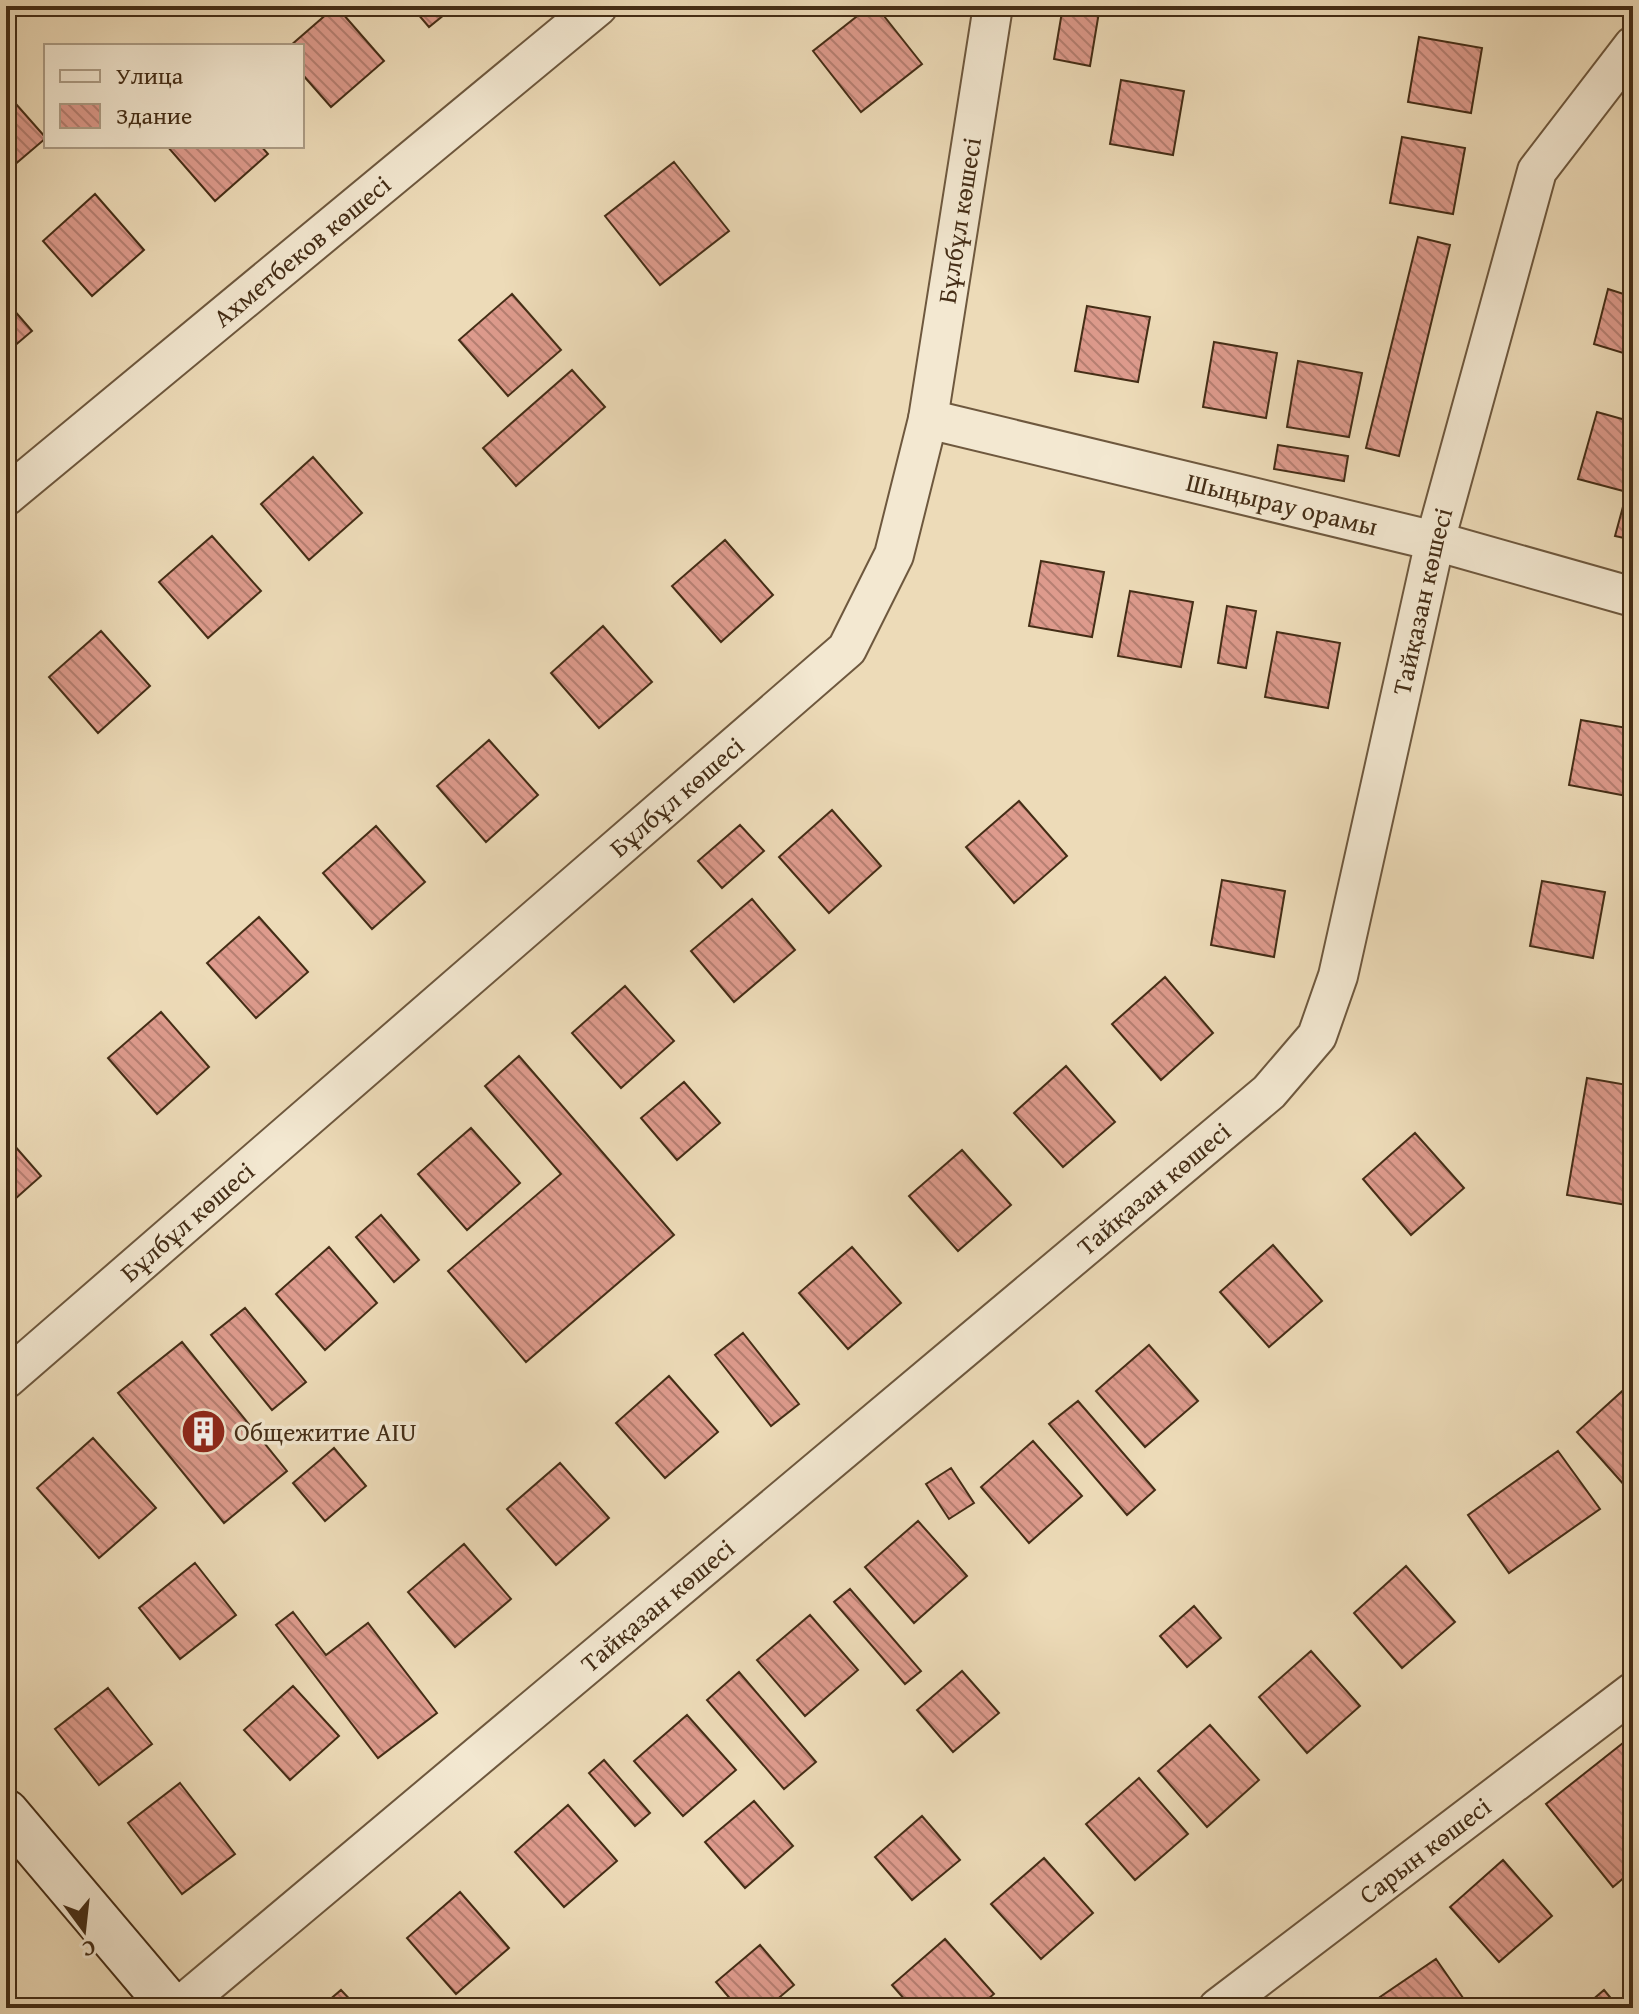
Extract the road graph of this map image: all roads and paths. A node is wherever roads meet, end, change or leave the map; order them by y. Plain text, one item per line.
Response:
1 (598, 6) edge
2 (993, 6) edge
3 (1633, 46) edge
4 (928, 419) junction
5 (6, 496) edge
6 (1435, 541) junction
7 (1633, 597) edge
8 (6, 1379) edge
9 (1633, 1692) edge
10 (6, 1812) edge
11 (172, 2008) edge
12 (178, 2008) edge
13 (1218, 2008) edge

1 - 5 street, Ахметбеков көшесі
2 - 4 street, Бұлбұл көшесі
3 - 6 street, Тайқазан көшесі
4 - 6 street, Шыңырау орамы
4 - 8 street, Бұлбұл көшесі
6 - 7 street, Шыңырау орамы
6 - 12 street, Тайқазан көшесі
9 - 13 street, Сарын көшесі
10 - 11 street

